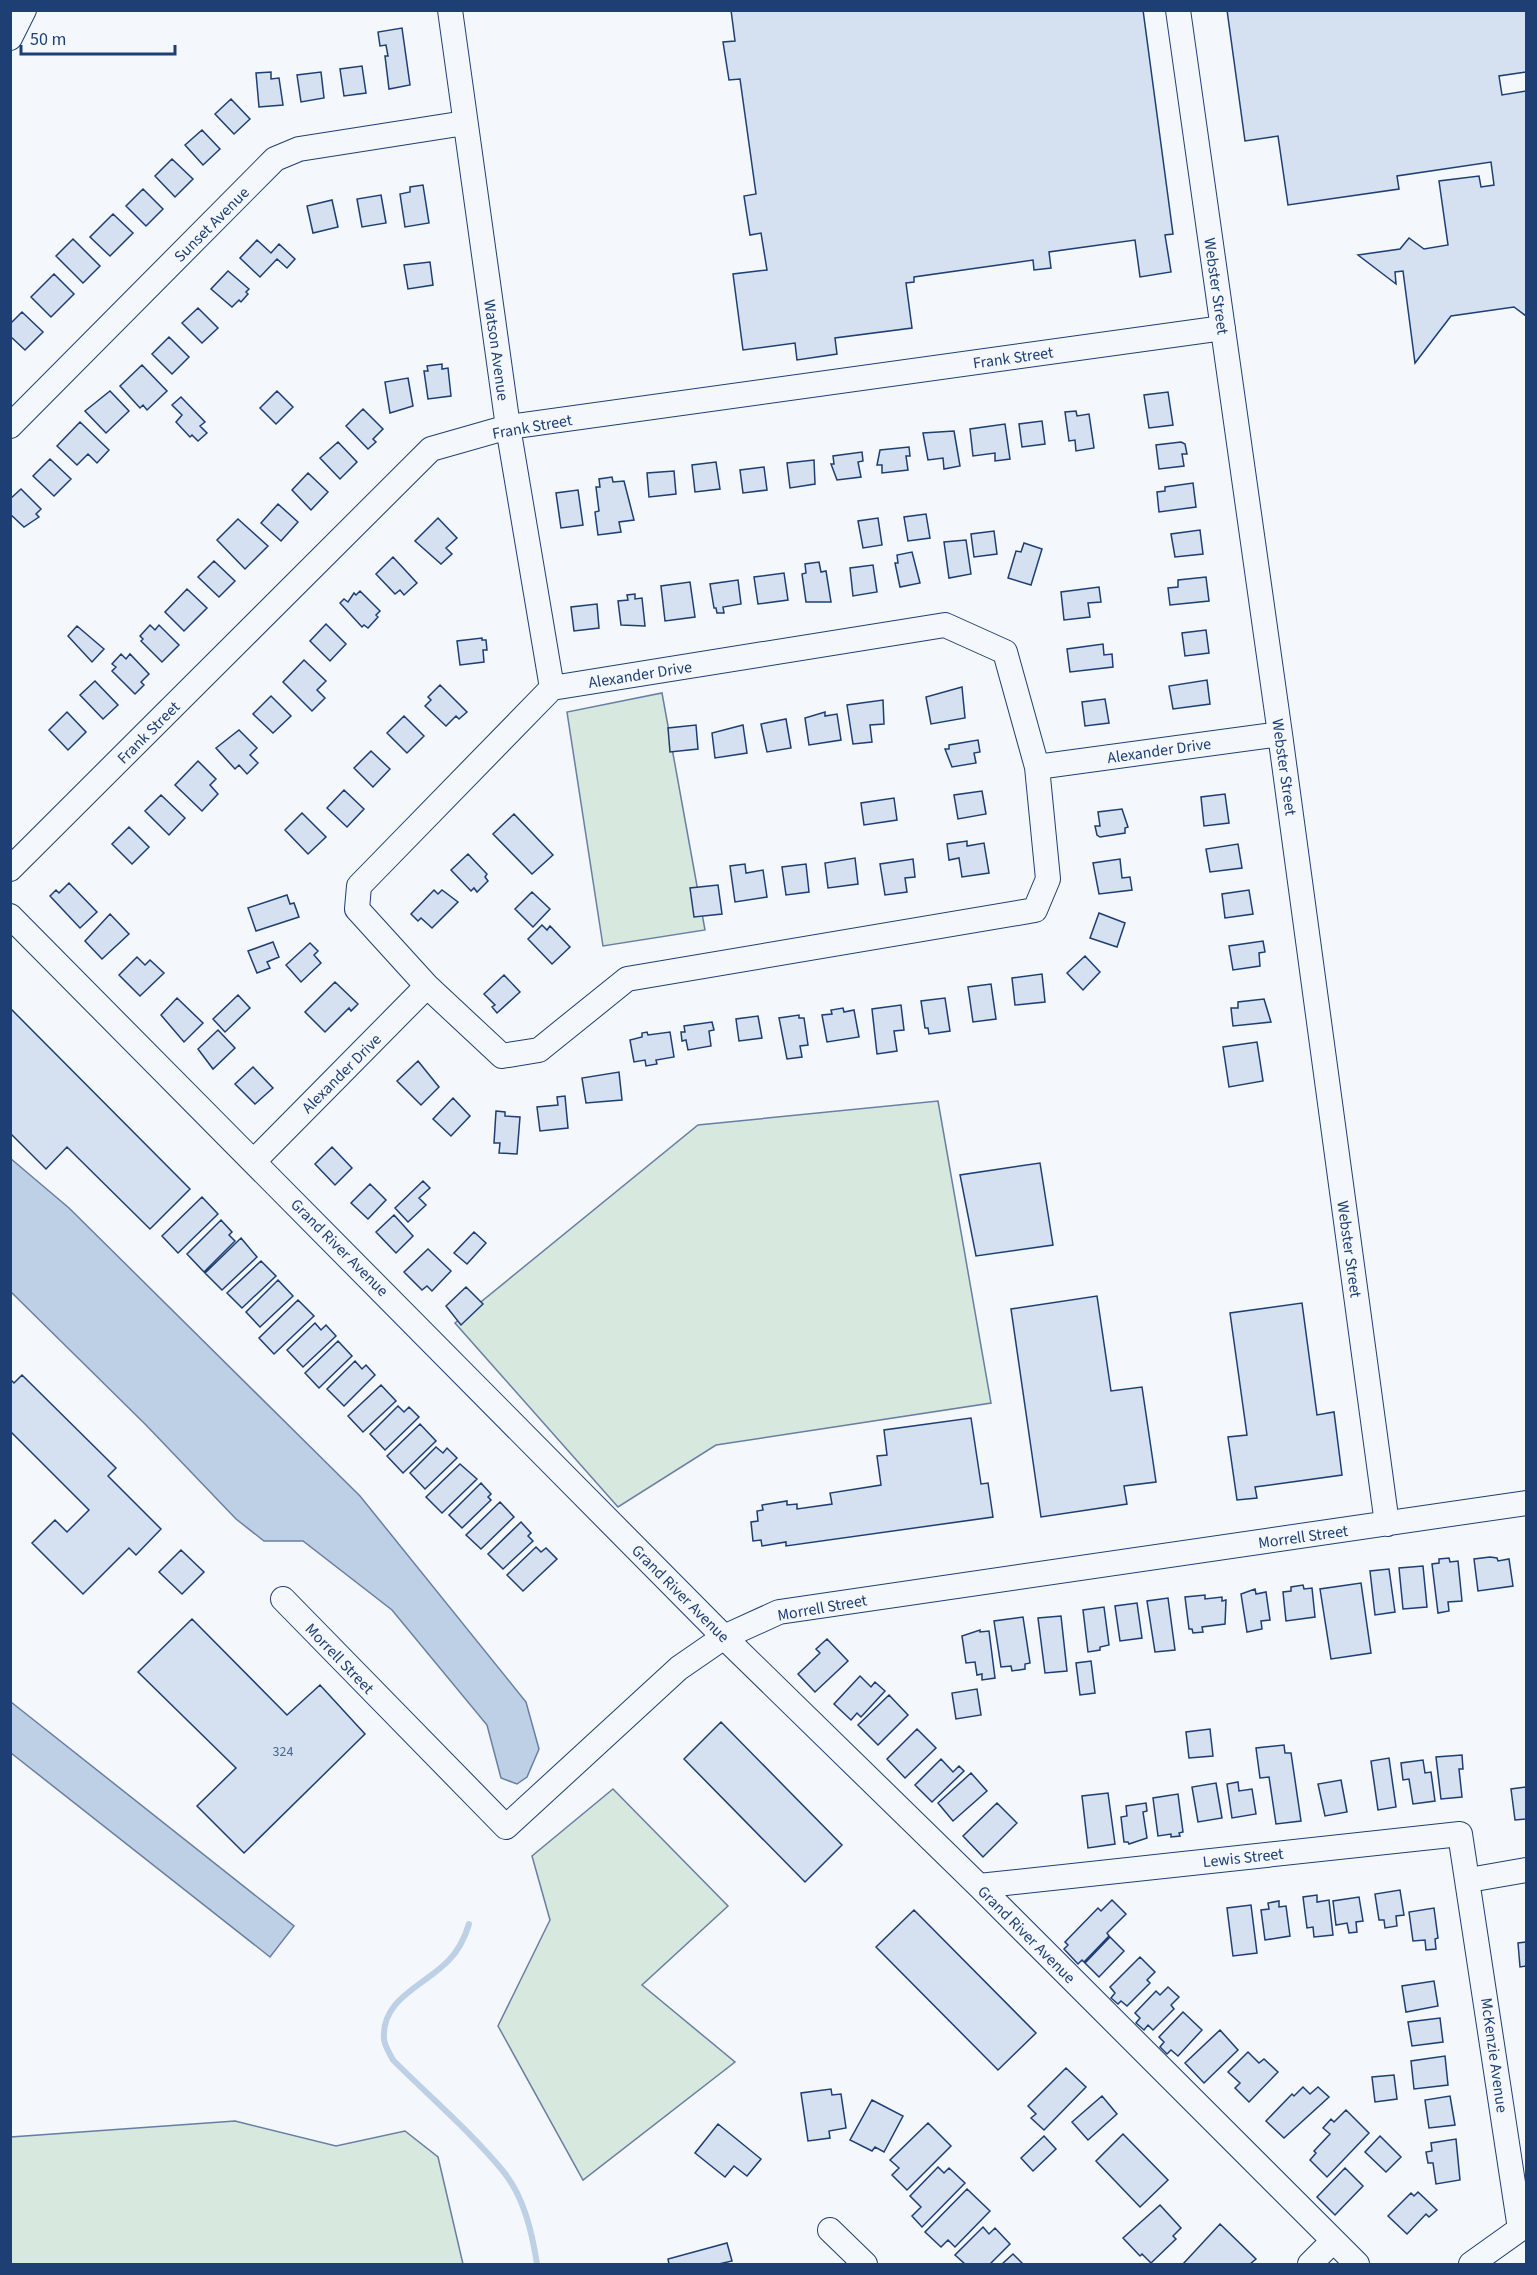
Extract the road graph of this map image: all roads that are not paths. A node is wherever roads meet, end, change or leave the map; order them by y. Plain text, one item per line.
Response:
1 (24, 10) edge
2 (450, 10) edge
3 (1178, 10) edge
4 (10, 38) edge
5 (465, 123) junction
6 (1223, 328) junction
7 (10, 426) edge
8 (508, 427) junction
9 (552, 688) junction
10 (1280, 734) junction
11 (1037, 767) junction
12 (10, 869) edge
13 (10, 916) edge
14 (427, 987) junction
15 (255, 1160) junction
16 (1527, 1503) edge
17 (1387, 1524) junction
18 (283, 1599) dead end
19 (724, 1637) junction
20 (1527, 1870) edge
21 (1469, 1880) junction
22 (979, 1886) junction
23 (1523, 2228) edge
24 (830, 2230) dead end
25 (1333, 2241) junction
26 (865, 2265) edge
27 (1310, 2265) edge
28 (1357, 2265) edge
29 (1471, 2265) edge

1 - 4 street
2 - 5 street, Watson Avenue
3 - 6 street, Webster Street
5 - 7 street, Sunset Avenue
5 - 8 street, Watson Avenue
6 - 8 street, Frank Street
6 - 10 street, Webster Street
8 - 9 street, Watson Avenue
8 - 12 street, Frank Street
9 - 11 street, Alexander Drive
9 - 14 street, Alexander Drive
10 - 11 street, Alexander Drive
10 - 17 street, Webster Street
11 - 14 street, Alexander Drive
13 - 15 street, Grand River Avenue
14 - 15 street, Alexander Drive
15 - 19 street, Grand River Avenue
16 - 17 street, Morrell Street
17 - 19 street, Morrell Street
18 - 19 street, Morrell Street
19 - 22 street, Grand River Avenue
20 - 21 street
21 - 22 street, Lewis Street
21 - 23 street, McKenzie Avenue
22 - 25 street, Grand River Avenue
23 - 29 street
24 - 26 street
25 - 27 street
25 - 28 street, Grand River Avenue

